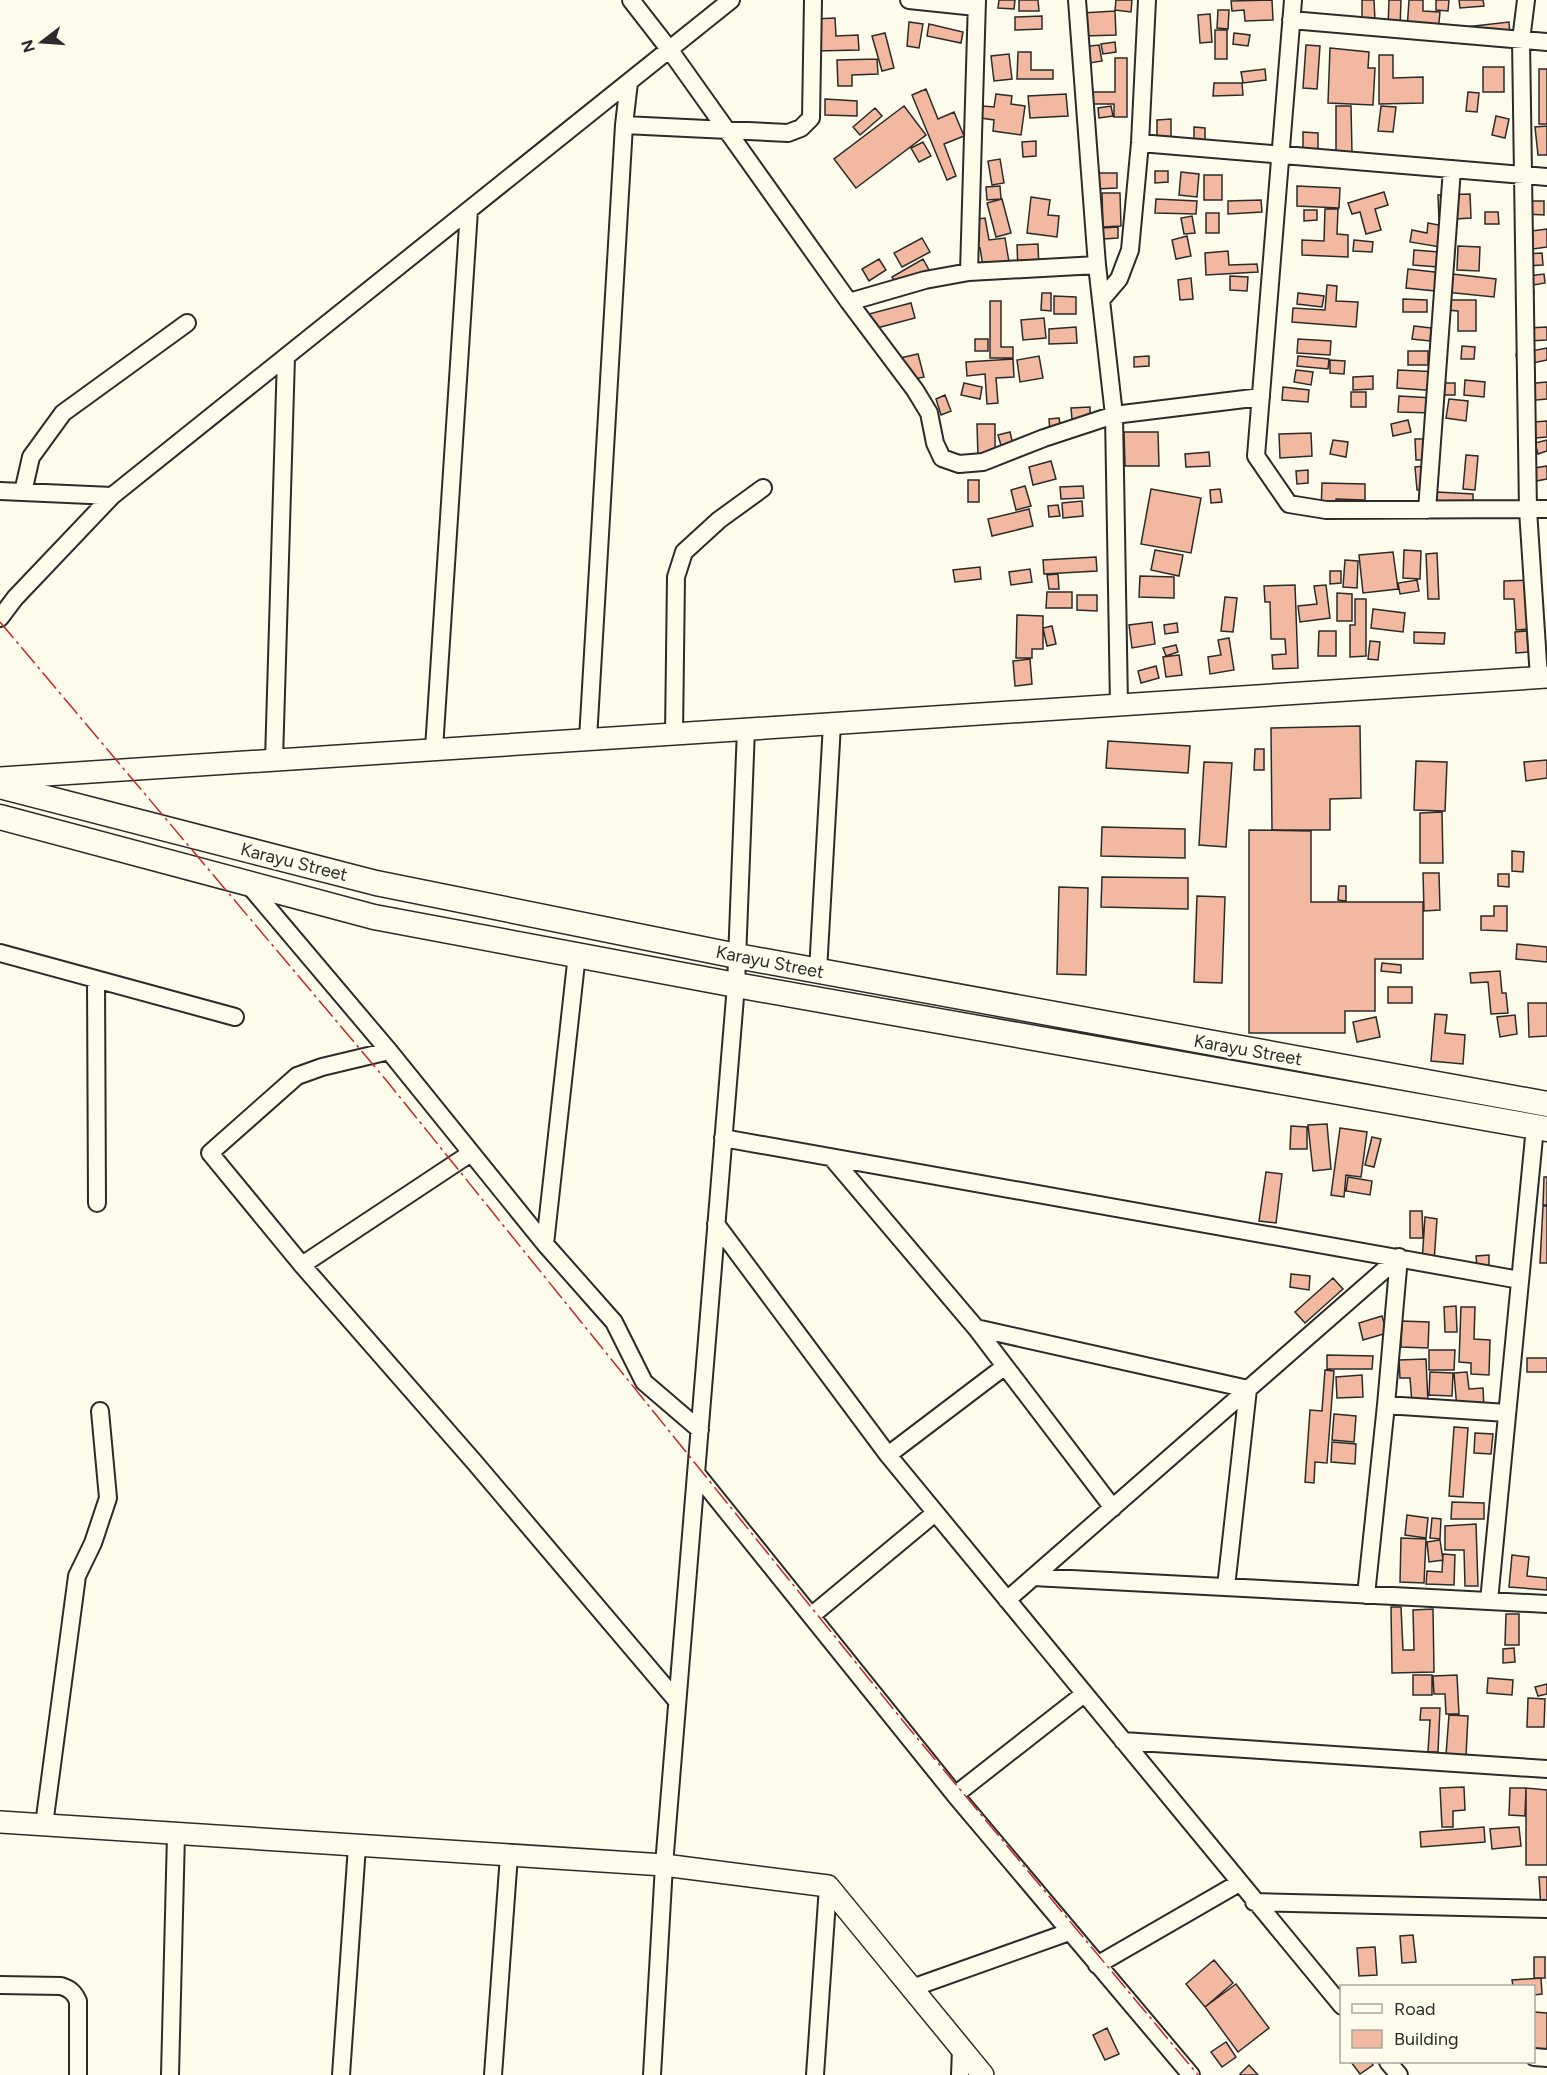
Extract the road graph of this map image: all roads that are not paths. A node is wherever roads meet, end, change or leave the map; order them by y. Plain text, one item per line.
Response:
1 (631, 0) edge
2 (731, 0) edge
3 (813, 0) edge
4 (909, 0) edge
5 (1077, 0) edge
6 (1147, 0) edge
7 (1293, 0) edge
8 (1526, 0) edge
9 (977, 4) edge
10 (1291, 20) junction
11 (1521, 40) junction
12 (1547, 42) edge
13 (669, 49) junction
14 (629, 82) junction
15 (624, 125) junction
16 (725, 129) junction
17 (1140, 143) junction
18 (1280, 155) junction
19 (1452, 169) junction
20 (1522, 175) junction
21 (1547, 177) edge
22 (469, 210) junction
23 (1097, 265) junction
24 (969, 272) junction
25 (1101, 300) junction
26 (849, 302) junction
27 (188, 323) dead end
28 (286, 357) junction
29 (1261, 398) junction
30 (1114, 415) junction
31 (763, 488) dead end
32 (0, 491) edge
33 (23, 492) junction
34 (112, 496) junction
35 (1547, 509) edge
36 (1427, 510) junction
37 (1528, 510) junction
38 (0, 618) edge
39 (1543, 677) edge
40 (1119, 705) junction
41 (832, 724) junction
42 (746, 729) junction
43 (674, 734) junction
44 (588, 739) junction
45 (434, 749) junction
46 (274, 760) junction
47 (0, 778) edge
48 (0, 786) edge
49 (0, 817) edge
50 (247, 883) junction
51 (0, 953) edge
52 (577, 954) junction
53 (737, 956) junction
54 (818, 971) junction
55 (96, 979) junction
56 (736, 985) junction
57 (235, 1017) dead end
58 (389, 1051) junction
59 (1547, 1104) edge
60 (1541, 1128) edge
61 (723, 1138) junction
62 (471, 1153) junction
63 (832, 1158) junction
64 (97, 1203) dead end
65 (716, 1224) junction
66 (545, 1244) junction
67 (1398, 1257) junction
68 (302, 1265) junction
69 (1520, 1280) junction
70 (976, 1328) junction
71 (1004, 1367) junction
72 (1248, 1389) junction
73 (1386, 1406) junction
74 (100, 1411) dead end
75 (1507, 1413) junction
76 (699, 1430) junction
77 (888, 1455) junction
78 (696, 1473) junction
79 (1113, 1508) junction
80 (935, 1513) junction
81 (1033, 1577) junction
82 (1226, 1587) junction
83 (1366, 1595) junction
84 (1007, 1600) junction
85 (1489, 1601) junction
86 (1547, 1605) edge
87 (811, 1616) junction
88 (1084, 1694) junction
89 (677, 1701) junction
90 (1123, 1741) junction
91 (1547, 1769) edge
92 (955, 1796) junction
93 (0, 1822) edge
94 (44, 1825) junction
95 (177, 1834) junction
96 (357, 1846) junction
97 (509, 1855) junction
98 (664, 1865) junction
99 (1239, 1883) junction
100 (828, 1886) junction
101 (1254, 1902) junction
102 (1547, 1909) edge
103 (1069, 1932) junction
104 (1097, 1965) junction
105 (0, 1985) edge
106 (912, 1988) junction
107 (1340, 2005) edge
108 (961, 2049) junction
109 (1390, 2063) edge
110 (78, 2075) edge
111 (170, 2075) edge
112 (341, 2075) edge
113 (493, 2075) edge
114 (652, 2075) edge
115 (815, 2075) edge
116 (960, 2075) edge
117 (983, 2075) edge
118 (1191, 2075) edge
119 (1399, 2075) edge

1 - 13 street
2 - 13 street
3 - 16 street
4 - 9 street
5 - 23 street
6 - 17 street
7 - 10 street
8 - 11 street
9 - 24 street
10 - 11 street
10 - 18 street
11 - 12 street
11 - 20 street
13 - 14 street
13 - 16 street
14 - 15 street
14 - 22 street
15 - 16 street
15 - 44 street
16 - 26 street
17 - 18 street
17 - 25 street
18 - 19 street
18 - 29 street
19 - 20 street
19 - 36 street
20 - 21 street
20 - 37 street
22 - 28 street
22 - 45 street
23 - 24 street
23 - 25 street
24 - 26 street
25 - 30 street
26 - 30 street
27 - 33 street
28 - 34 street
28 - 46 street
29 - 30 street
29 - 36 street
30 - 40 street
31 - 43 street
32 - 33 street
33 - 34 street
34 - 38 street
35 - 37 street
36 - 37 street
37 - 39 street
39 - 40 street
40 - 41 street
41 - 42 street
41 - 54 street
42 - 43 street
42 - 53 street
43 - 44 street
44 - 45 street
45 - 46 street
46 - 47 street
48 - 53 main road, Karayu Street
49 - 50 main road, Karayu Street
50 - 52 main road, Karayu Street
50 - 58 street
51 - 55 street
52 - 56 main road, Karayu Street
52 - 66 street
53 - 54 main road, Karayu Street
53 - 56 street
54 - 59 main road, Karayu Street
55 - 57 street
55 - 64 street
56 - 60 main road, Karayu Street
56 - 61 street
58 - 62 street
58 - 68 street
60 - 69 street
61 - 63 street
61 - 65 street
62 - 66 street
62 - 68 street
63 - 67 street
63 - 70 street
65 - 76 street
65 - 77 street
66 - 76 street
67 - 69 street
67 - 72 street
67 - 73 street
68 - 89 street
69 - 75 street
70 - 71 street
70 - 72 street
71 - 77 street
71 - 79 street
72 - 79 street
72 - 82 street
73 - 75 street
73 - 83 street
74 - 94 street
75 - 85 street
76 - 78 street
77 - 80 street
78 - 87 street
78 - 89 street
79 - 81 street
80 - 84 street
80 - 87 street
81 - 82 street
81 - 84 street
82 - 83 street
83 - 85 street
84 - 88 street
85 - 86 street
87 - 92 street
88 - 90 street
88 - 92 street
89 - 98 street
90 - 91 street
90 - 99 street
92 - 103 street
93 - 94 street
94 - 95 street
95 - 96 street
95 - 111 street
96 - 97 street
96 - 112 street
97 - 98 street
97 - 113 street
98 - 100 street
98 - 114 street
99 - 101 street
99 - 104 street
100 - 106 street
100 - 115 street
101 - 102 street
101 - 107 street
103 - 104 street
103 - 106 street
104 - 118 street
105 - 110 street
106 - 108 street
108 - 116 street
108 - 117 street
109 - 119 street

